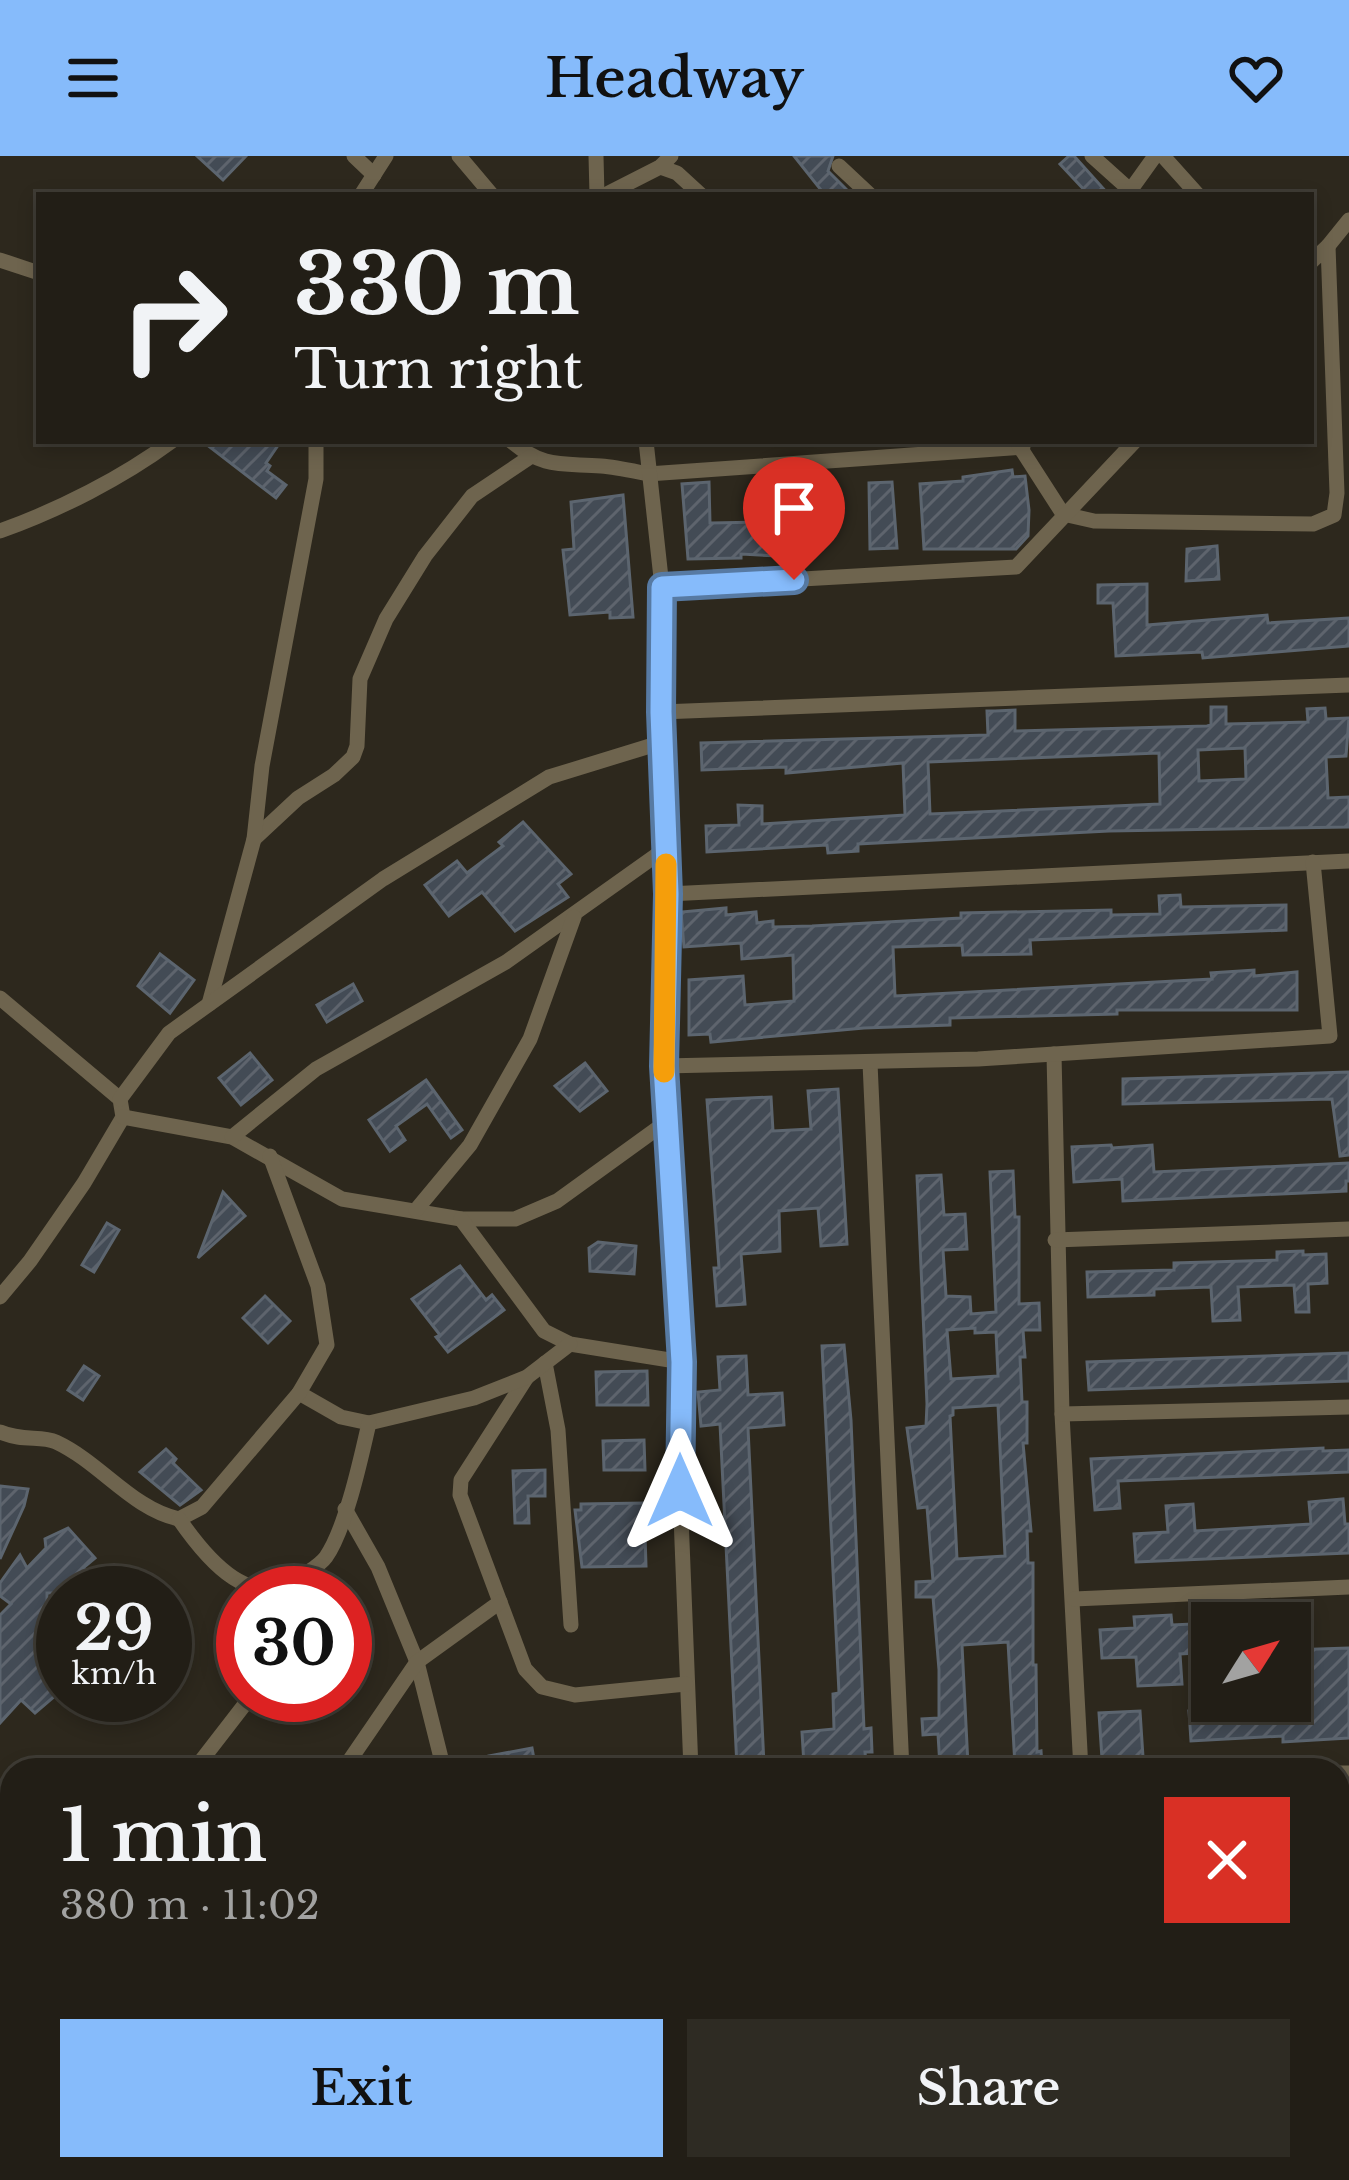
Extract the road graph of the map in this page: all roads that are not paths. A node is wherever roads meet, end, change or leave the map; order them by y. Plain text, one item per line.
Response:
1 (354, 156) edge
2 (386, 156) edge
3 (459, 156) edge
4 (596, 156) edge
5 (1092, 156) edge
6 (1159, 156) edge
7 (666, 161) edge
8 (839, 166) dead end
9 (374, 175) junction
10 (363, 192) edge
11 (489, 192) edge
12 (611, 192) edge
13 (613, 192) edge
14 (697, 192) edge
15 (867, 192) edge
16 (1127, 192) edge
17 (1129, 192) edge
18 (1195, 192) edge
19 (1349, 220) edge
20 (1328, 245) junction
21 (1314, 259) edge
22 (0, 260) edge
23 (36, 272) edge
24 (168, 444) edge
25 (316, 444) edge
26 (515, 444) edge
27 (646, 444) edge
28 (1020, 444) edge
29 (1130, 444) edge
30 (530, 457) junction
31 (648, 474) junction
32 (1064, 514) junction
33 (0, 531) edge
34 (662, 587) junction
35 (1349, 685) edge
36 (661, 712) junction
37 (663, 742) junction
38 (254, 839) junction
39 (665, 849) junction
40 (1349, 861) edge
41 (1313, 862) junction
42 (668, 894) junction
43 (574, 917) junction
44 (0, 998) edge
45 (209, 1004) junction
46 (1330, 1036) junction
47 (1349, 1036) edge
48 (1054, 1054) junction
49 (870, 1063) junction
50 (664, 1066) junction
51 (120, 1099) junction
52 (123, 1117) junction
53 (669, 1120) junction
54 (232, 1137) junction
55 (270, 1156) junction
56 (416, 1210) junction
57 (461, 1219) junction
58 (1349, 1229) edge
59 (1055, 1240) junction
60 (0, 1297) edge
61 (570, 1345) junction
62 (682, 1362) junction
63 (545, 1363) junction
64 (527, 1377) junction
65 (298, 1393) junction
66 (1349, 1408) edge
67 (1061, 1414) junction
68 (369, 1424) junction
69 (0, 1432) edge
70 (345, 1509) junction
71 (179, 1520) junction
72 (221, 1566) edge
73 (315, 1566) edge
74 (1349, 1587) edge
75 (1074, 1599) junction
76 (500, 1601) junction
77 (571, 1625) dead end
78 (417, 1662) junction
79 (686, 1684) junction
80 (231, 1722) edge
81 (203, 1758) edge
82 (351, 1758) edge
83 (441, 1758) edge
84 (691, 1758) edge
85 (901, 1758) edge
86 (1081, 1758) edge

1 - 9 street
2 - 9 street
3 - 11 street
4 - 12 street
5 - 16 street
6 - 17 street
6 - 18 street
7 - 13 street
7 - 14 street
8 - 15 street
9 - 10 street
19 - 20 street
20 - 21 street
20 - 32 street
22 - 23 street
24 - 33 street
25 - 38 street
26 - 30 street
27 - 31 street
28 - 31 street
28 - 32 street
29 - 32 street
30 - 31 street
30 - 38 street
31 - 34 street
32 - 34 street
34 - 36 street
35 - 36 street
36 - 37 street
37 - 39 street
37 - 45 street
38 - 45 street
39 - 42 street
39 - 43 street
40 - 41 street
41 - 42 street
41 - 46 street
42 - 50 street
43 - 54 street
43 - 56 street
44 - 51 street
45 - 51 street
46 - 47 street
46 - 48 street
48 - 49 street
48 - 59 street
49 - 50 street
49 - 85 street
50 - 53 street
51 - 52 street
52 - 54 street
52 - 60 street
53 - 57 street
53 - 62 street
54 - 55 street
55 - 56 street
55 - 65 street
56 - 57 street
57 - 61 street
58 - 59 street
59 - 67 street
61 - 62 street
61 - 63 street
62 - 79 street
63 - 64 street
63 - 77 street
64 - 68 street
64 - 76 street
65 - 68 street
65 - 71 street
66 - 67 street
67 - 75 street
68 - 70 street
69 - 71 street
70 - 73 street
70 - 78 street
71 - 72 street
74 - 75 street
75 - 86 street
76 - 78 street
76 - 79 street
78 - 82 street
78 - 83 street
79 - 84 street
80 - 81 street

